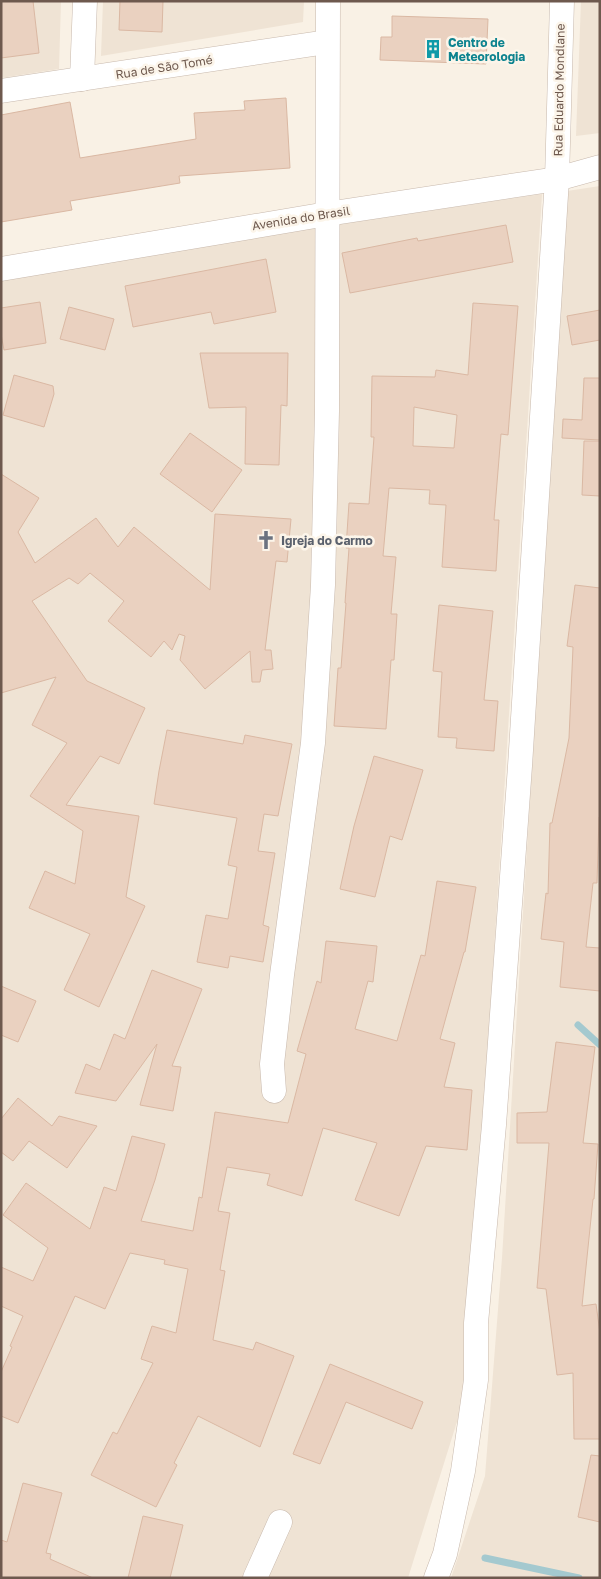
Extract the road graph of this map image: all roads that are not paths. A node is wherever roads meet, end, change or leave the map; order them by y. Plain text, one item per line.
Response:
1 (85, 1) edge
2 (328, 1) edge
3 (562, 1) edge
4 (328, 42) junction
5 (82, 79) junction
6 (1, 91) edge
7 (600, 167) edge
8 (557, 180) junction
9 (327, 214) junction
10 (1, 269) edge
11 (274, 1091) dead end
12 (280, 1522) dead end
13 (254, 1578) edge
14 (436, 1578) edge

1 - 5 street
2 - 4 street
3 - 8 street, Rua Eduardo Mondlane
4 - 5 street, Rua de São Tomé
4 - 9 street
5 - 6 street, Rua de São Tomé
7 - 8 street, Avenida do Brasil
8 - 9 street, Avenida do Brasil
8 - 14 street, Rua Eduardo Mondlane
9 - 10 street, Avenida do Brasil
9 - 11 street
12 - 13 street

